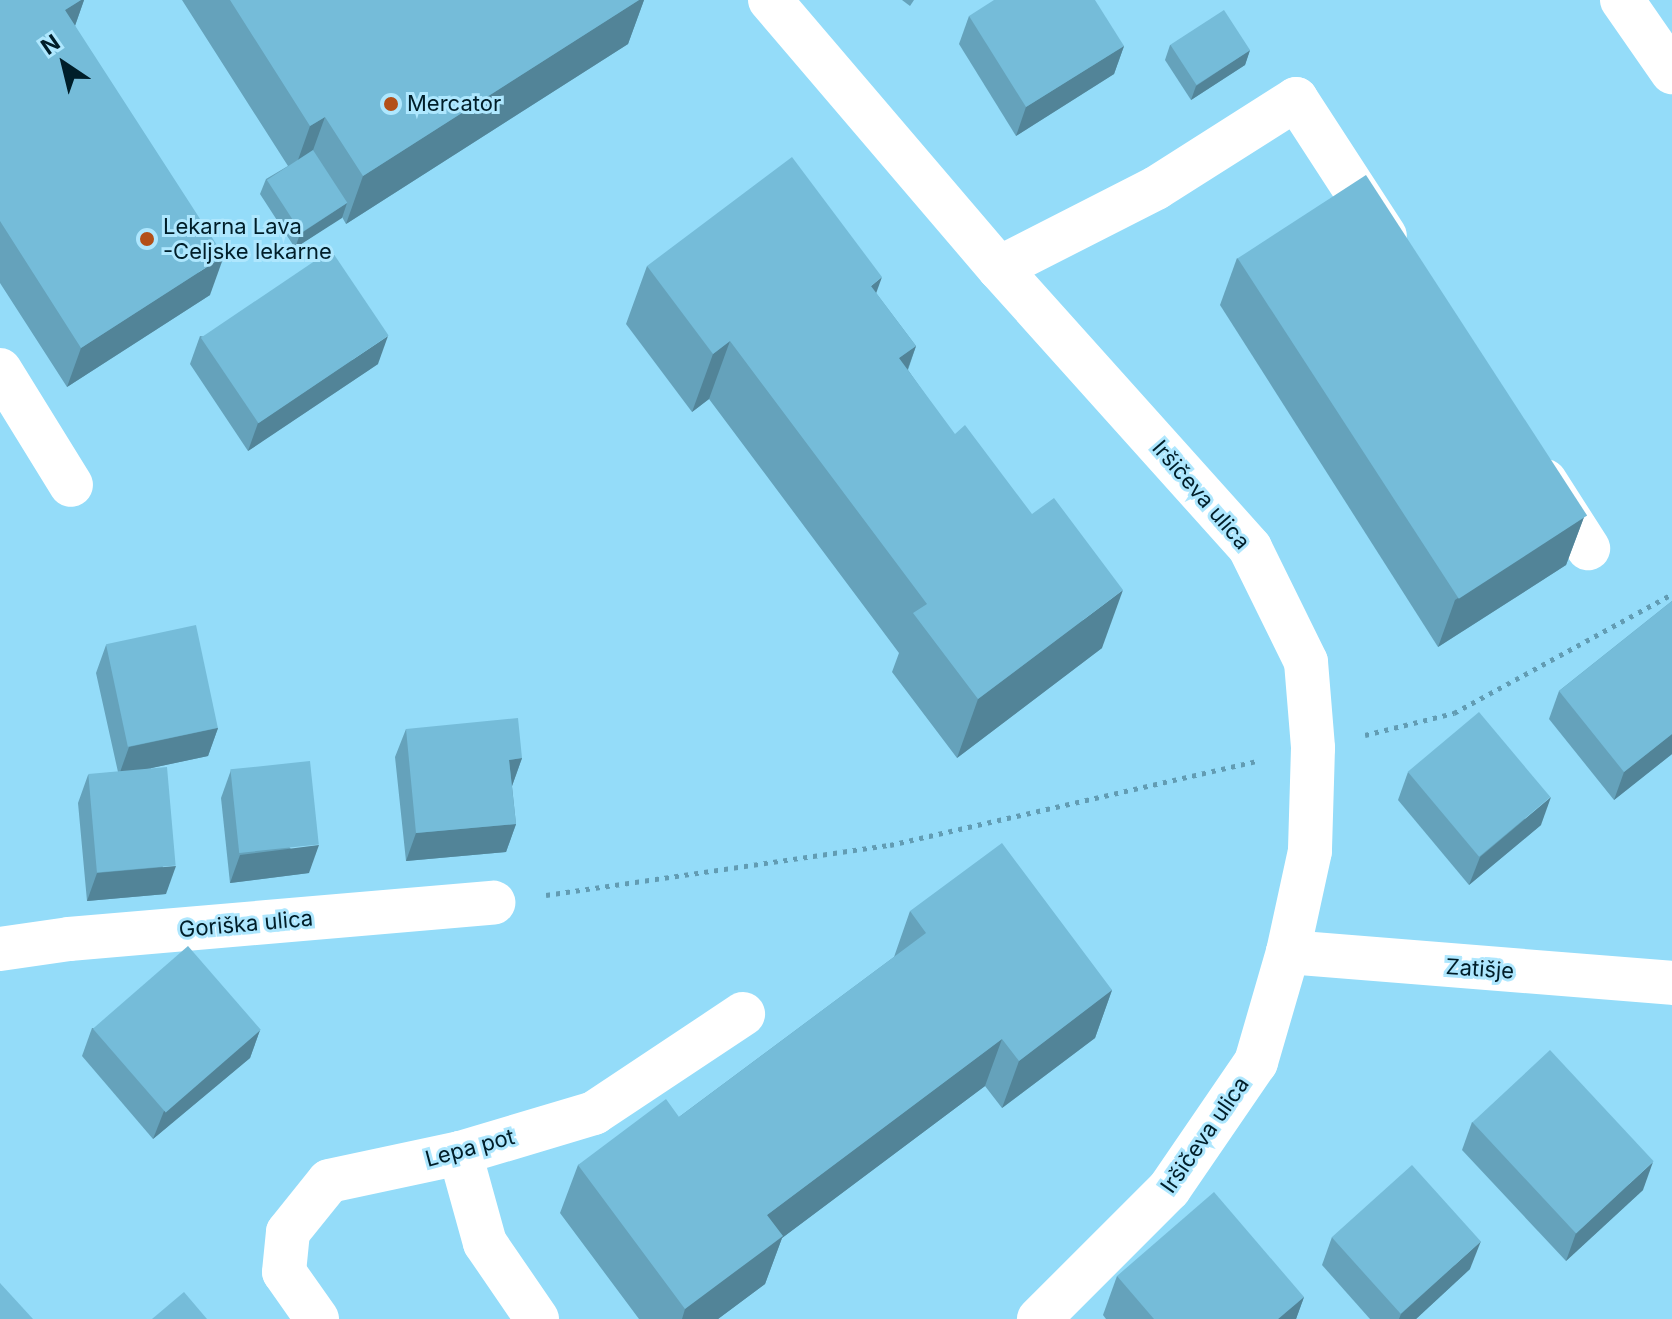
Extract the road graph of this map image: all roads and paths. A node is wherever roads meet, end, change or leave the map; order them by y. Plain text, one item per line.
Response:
1 (770, 0) edge
2 (1622, 0) edge
3 (1672, 72) edge
4 (999, 268) junction
5 (1408, 271) edge
6 (0, 370) edge
7 (1520, 442) edge
8 (71, 485) dead end
9 (1588, 548) dead end
10 (1672, 594) edge
11 (1313, 748) junction
12 (493, 903) joint
13 (0, 949) edge
14 (1288, 952) junction
15 (1672, 983) edge
16 (743, 1014) dead end
17 (460, 1153) junction
18 (317, 1319) edge
19 (537, 1319) edge
20 (1039, 1319) edge

1 - 4 street, Iršičeva ulica
2 - 3 street
4 - 5 street
4 - 11 street, Iršičeva ulica
6 - 8 street
7 - 9 street
10 - 11 path
11 - 12 path
11 - 14 street, Iršičeva ulica
12 - 13 street, Goriška ulica
14 - 15 street, Zatišje
14 - 20 street, Iršičeva ulica
16 - 17 street, Lepa pot
17 - 18 street, Lepa pot
17 - 19 street

